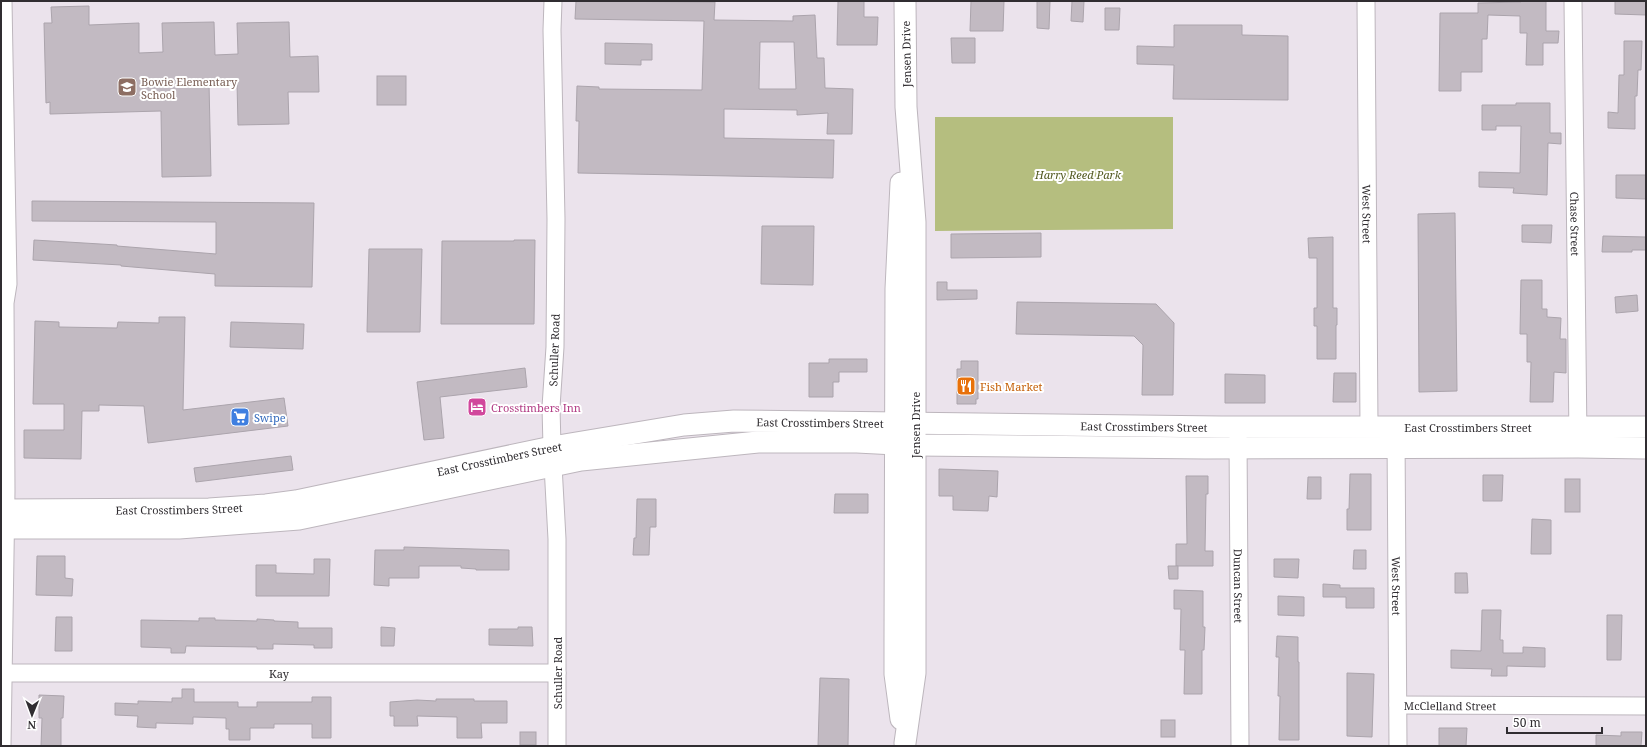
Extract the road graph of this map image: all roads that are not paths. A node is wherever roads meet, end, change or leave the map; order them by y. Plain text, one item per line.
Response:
1 (3, 1) edge
2 (553, 1) edge
3 (905, 1) edge
4 (1366, 1) edge
5 (1573, 1) edge
6 (3, 98) edge
7 (3, 303) edge
8 (690, 425) junction
9 (1127, 426) junction
10 (1238, 426) junction
11 (1369, 426) junction
12 (1396, 426) junction
13 (1646, 427) edge
14 (905, 434) junction
15 (1578, 437) junction
16 (1127, 447) junction
17 (1396, 447) junction
18 (688, 448) junction
19 (1238, 448) junction
20 (1646, 448) edge
21 (553, 457) junction
22 (3, 519) edge
23 (2, 673) edge
24 (557, 673) junction
25 (1398, 705) junction
26 (1646, 706) edge
27 (905, 744) edge
28 (2, 746) edge
29 (557, 746) edge
30 (1240, 746) edge
31 (1398, 746) edge

1 - 6 street
2 - 21 street, Schuller Road
3 - 14 main road, Jensen Drive
4 - 11 street, West Street
5 - 15 street, Chase Street
6 - 7 street
7 - 22 street
8 - 14 main road, East Crosstimbers Street
8 - 18 main road
8 - 21 main road, East Crosstimbers Street
9 - 10 main road, East Crosstimbers Street
9 - 14 main road, East Crosstimbers Street
9 - 16 main road
10 - 11 main road, East Crosstimbers Street
10 - 19 street, Duncan Street
11 - 12 main road, East Crosstimbers Street
12 - 15 main road, East Crosstimbers Street
12 - 17 street, West Street
13 - 15 main road, East Crosstimbers Street
14 - 16 main road, East Crosstimbers Street
14 - 18 main road, East Crosstimbers Street
14 - 27 main road, Jensen Drive
15 - 17 main road, East Crosstimbers Street
15 - 20 main road, East Crosstimbers Street
16 - 19 main road, East Crosstimbers Street
17 - 19 main road, East Crosstimbers Street
17 - 25 street, West Street
18 - 21 main road, East Crosstimbers Street
19 - 30 street, Duncan Street
21 - 22 main road, East Crosstimbers Street
21 - 24 street, Schuller Road
22 - 23 street
23 - 24 street, Kay
23 - 28 street
24 - 29 street, Schuller Road
25 - 26 street, McClelland Street
25 - 31 street, West Street

